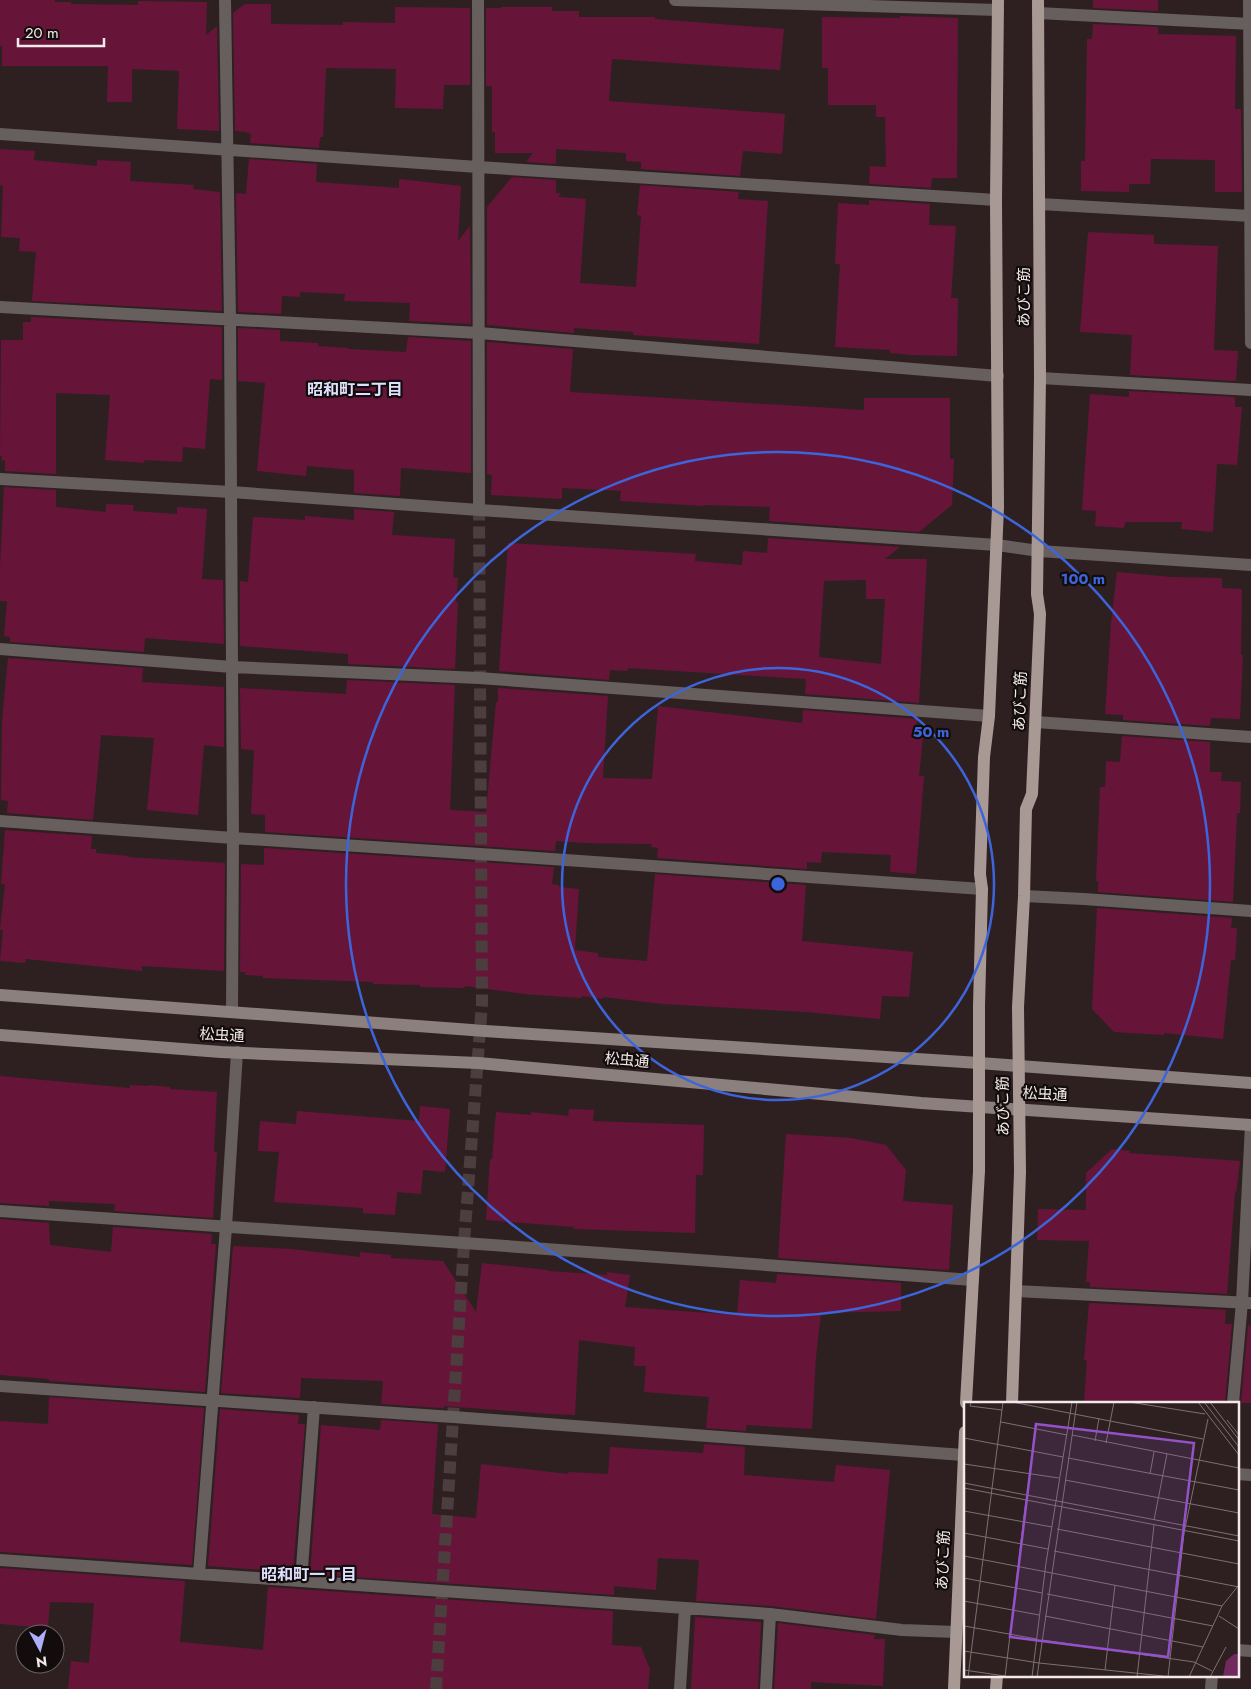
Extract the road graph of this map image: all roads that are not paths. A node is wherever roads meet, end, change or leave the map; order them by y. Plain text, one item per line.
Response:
1 (225, 0) edge
2 (478, 0) edge
3 (675, 0) edge
4 (1038, 0) edge
5 (1249, 0) edge
6 (998, 5) edge
7 (1038, 13) junction
8 (1250, 24) edge
9 (0, 134) edge
10 (226, 150) junction
11 (478, 167) junction
12 (996, 200) junction
13 (1040, 204) junction
14 (1251, 216) edge
15 (0, 307) edge
16 (230, 320) junction
17 (479, 333) junction
18 (1251, 343) edge
19 (998, 376) junction
20 (1040, 378) junction
21 (1251, 390) edge
22 (0, 479) edge
23 (231, 492) junction
24 (479, 510) junction
25 (997, 545) junction
26 (1039, 551) junction
27 (1251, 565) edge
28 (0, 649) edge
29 (232, 667) junction
30 (989, 716) junction
31 (1036, 722) junction
32 (1251, 737) edge
33 (0, 821) edge
34 (233, 838) junction
35 (982, 889) junction
36 (1024, 896) junction
37 (1251, 911) edge
38 (0, 996) edge
39 (232, 1012) junction
40 (0, 1035) edge
41 (237, 1052) junction
42 (979, 1063) junction
43 (1019, 1066) junction
44 (1251, 1084) edge
45 (979, 1106) junction
46 (1019, 1109) junction
47 (1251, 1125) edge
48 (0, 1211) edge
49 (226, 1227) junction
50 (973, 1280) junction
51 (1016, 1291) junction
52 (1246, 1303) edge
53 (0, 1386) edge
54 (213, 1400) junction
55 (966, 1402) edge
56 (1012, 1402) edge
57 (1233, 1402) edge
58 (314, 1407) junction
59 (964, 1455) joint
60 (1238, 1474) edge
61 (1251, 1475) edge
62 (0, 1560) edge
63 (199, 1574) junction
64 (301, 1581) junction
65 (684, 1608) junction
66 (770, 1614) junction
67 (956, 1632) junction
68 (1238, 1650) edge
69 (1251, 1651) edge
70 (997, 1676) edge
71 (1212, 1676) edge
72 (680, 1689) edge
73 (766, 1689) edge
74 (954, 1689) edge
75 (996, 1689) edge
76 (1211, 1689) edge

1 - 10 street
2 - 11 street
3 - 6 street
4 - 7 main road, あびこ筋
5 - 8 street
6 - 12 main road, あびこ筋
7 - 8 street
7 - 13 main road, あびこ筋
8 - 14 street
9 - 10 street
10 - 11 street
10 - 16 street
11 - 12 street
11 - 17 street
12 - 19 main road, あびこ筋
13 - 14 street
13 - 20 main road, あびこ筋
14 - 18 street
15 - 16 street
16 - 17 street
16 - 23 street
17 - 19 street
17 - 24 street
19 - 25 main road, あびこ筋
20 - 21 street
20 - 26 main road, あびこ筋
22 - 23 street
23 - 24 street
23 - 29 street
24 - 25 street
25 - 26 street
25 - 30 main road, あびこ筋
26 - 27 street
26 - 31 main road, あびこ筋
28 - 29 street
29 - 30 street
29 - 34 street
30 - 35 main road, あびこ筋
31 - 32 street
31 - 36 main road, あびこ筋
33 - 34 street
34 - 35 street
34 - 39 street
35 - 42 main road, あびこ筋
36 - 37 street
36 - 43 main road, あびこ筋
38 - 39 street, 松虫通
39 - 42 street, 松虫通
40 - 41 street, 松虫通
41 - 45 street, 松虫通
41 - 49 street
42 - 43 street, 松虫通
42 - 45 main road, あびこ筋
43 - 44 street, 松虫通
43 - 46 main road, あびこ筋
45 - 46 street, 松虫通
45 - 50 main road, あびこ筋
46 - 47 street, 松虫通
46 - 51 main road, あびこ筋
47 - 52 street
48 - 49 street
49 - 50 street
49 - 54 street
50 - 55 main road, あびこ筋
51 - 52 street
51 - 56 main road, あびこ筋
52 - 57 street
53 - 54 street
54 - 58 street
54 - 63 street
58 - 59 street
58 - 64 street
59 - 67 main road, あびこ筋
60 - 61 street
62 - 63 street
63 - 64 street
64 - 65 street
65 - 66 street
65 - 72 street
66 - 67 street
66 - 73 street
67 - 74 main road, あびこ筋
68 - 69 street
70 - 75 main road
71 - 76 street

